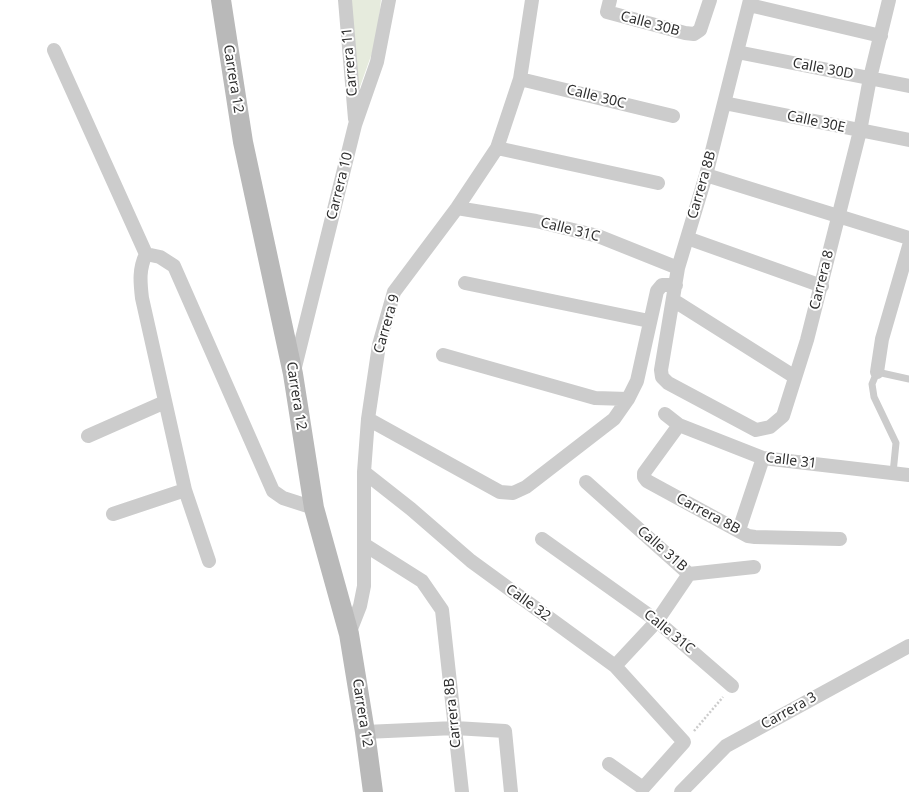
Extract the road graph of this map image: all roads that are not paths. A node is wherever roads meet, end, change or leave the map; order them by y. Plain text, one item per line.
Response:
1 (221, 0) edge
2 (345, 0) edge
3 (389, 0) edge
4 (532, 0) edge
5 (710, 0) edge
6 (889, 0) edge
7 (749, 2) edge
8 (608, 6) edge
9 (881, 36) junction
10 (54, 50) dead end
11 (737, 52) junction
12 (870, 78) junction
13 (520, 79) junction
14 (909, 86) edge
15 (724, 103) junction
16 (673, 116) dead end
17 (355, 125) junction
18 (860, 131) junction
19 (909, 140) edge
20 (497, 148) junction
21 (706, 176) junction
22 (658, 183) dead end
23 (457, 208) junction
24 (837, 216) junction
25 (687, 238) junction
26 (909, 238) edge
27 (909, 246) edge
28 (146, 254) junction
29 (678, 268) junction
30 (465, 283) dead end
31 (676, 285) junction
32 (822, 286) junction
33 (673, 300) junction
34 (649, 321) junction
35 (443, 355) dead end
36 (661, 370) joint
37 (877, 372) junction
38 (293, 374) junction
39 (795, 377) junction
40 (909, 379) edge
41 (628, 399) junction
42 (165, 402) junction
43 (666, 414) dead end
44 (368, 419) junction
45 (679, 425) junction
46 (88, 436) dead end
47 (763, 458) junction
48 (364, 472) junction
49 (893, 473) junction
50 (909, 475) edge
51 (586, 482) dead end
52 (185, 490) junction
53 (314, 508) junction
54 (113, 514) dead end
55 (739, 530) junction
56 (542, 539) dead end
57 (840, 539) dead end
58 (365, 545) junction
59 (209, 560) dead end
60 (754, 567) dead end
61 (689, 574) junction
62 (657, 621) junction
63 (349, 634) junction
64 (909, 646) edge
65 (615, 666) junction
66 (732, 686) road end
67 (455, 728) junction
68 (365, 732) junction
69 (609, 764) dead end
70 (373, 792) edge
71 (462, 792) edge
72 (512, 792) edge
73 (681, 792) edge

1 - 38 street, Carrera 12
2 - 17 street, Carrera 11
3 - 17 street, Carrera 10
4 - 13 street, Carrera 9
5 - 8 street, Calle 30B
6 - 9 street, Carrera 8
7 - 9 street
7 - 11 street, Carrera 8B
9 - 12 street, Carrera 8
10 - 28 street
11 - 12 street, Calle 30D
11 - 15 street, Carrera 8B
12 - 14 street, Calle 30D
12 - 18 street, Carrera 8
13 - 16 street, Calle 30C
13 - 20 street, Carrera 9
15 - 18 street, Calle 30E
15 - 21 street, Carrera 8B
17 - 38 street, Carrera 10
18 - 19 street, Calle 30E
18 - 24 street, Carrera 8
20 - 22 street
20 - 23 street, Carrera 9
21 - 24 street
21 - 25 street, Carrera 8B
23 - 29 street, Calle 31C
23 - 44 street, Carrera 9
24 - 26 street
24 - 32 street, Carrera 8
25 - 29 street, Carrera 8B
25 - 32 street
27 - 37 street
28 - 42 street
28 - 53 street
29 - 31 street, Carrera 8B
30 - 34 street
31 - 33 street, Carrera 8B
31 - 34 street
32 - 39 street, Carrera 8
33 - 36 street, Carrera 8B
33 - 39 street
34 - 41 street
35 - 41 street
36 - 39 street, Carrera 8
37 - 40 lane
37 - 49 lane
38 - 53 street, Carrera 12
41 - 44 street
42 - 46 street
42 - 52 street
43 - 45 street, Calle 31
44 - 48 street, Carrera 9
45 - 47 street, Calle 31
45 - 55 street, Carrera 8B
47 - 49 street, Calle 31
47 - 55 street
48 - 58 street, Carrera 9
48 - 65 street, Calle 32
49 - 50 street, Calle 31
51 - 61 street, Calle 31B
52 - 54 street
52 - 59 street
53 - 63 street, Carrera 12
55 - 57 street, Carrera 8B
56 - 62 street, Calle 31C
58 - 63 street, Carrera 9
58 - 67 street, Carrera 8B
60 - 61 street, Calle 31B
61 - 62 street
62 - 65 street
62 - 66 street, Calle 31C
63 - 68 street, Carrera 12
64 - 73 street, Carrera 3
65 - 69 street, Calle 32
67 - 68 street
67 - 71 street, Carrera 8B
67 - 72 street
68 - 70 street, Carrera 12

